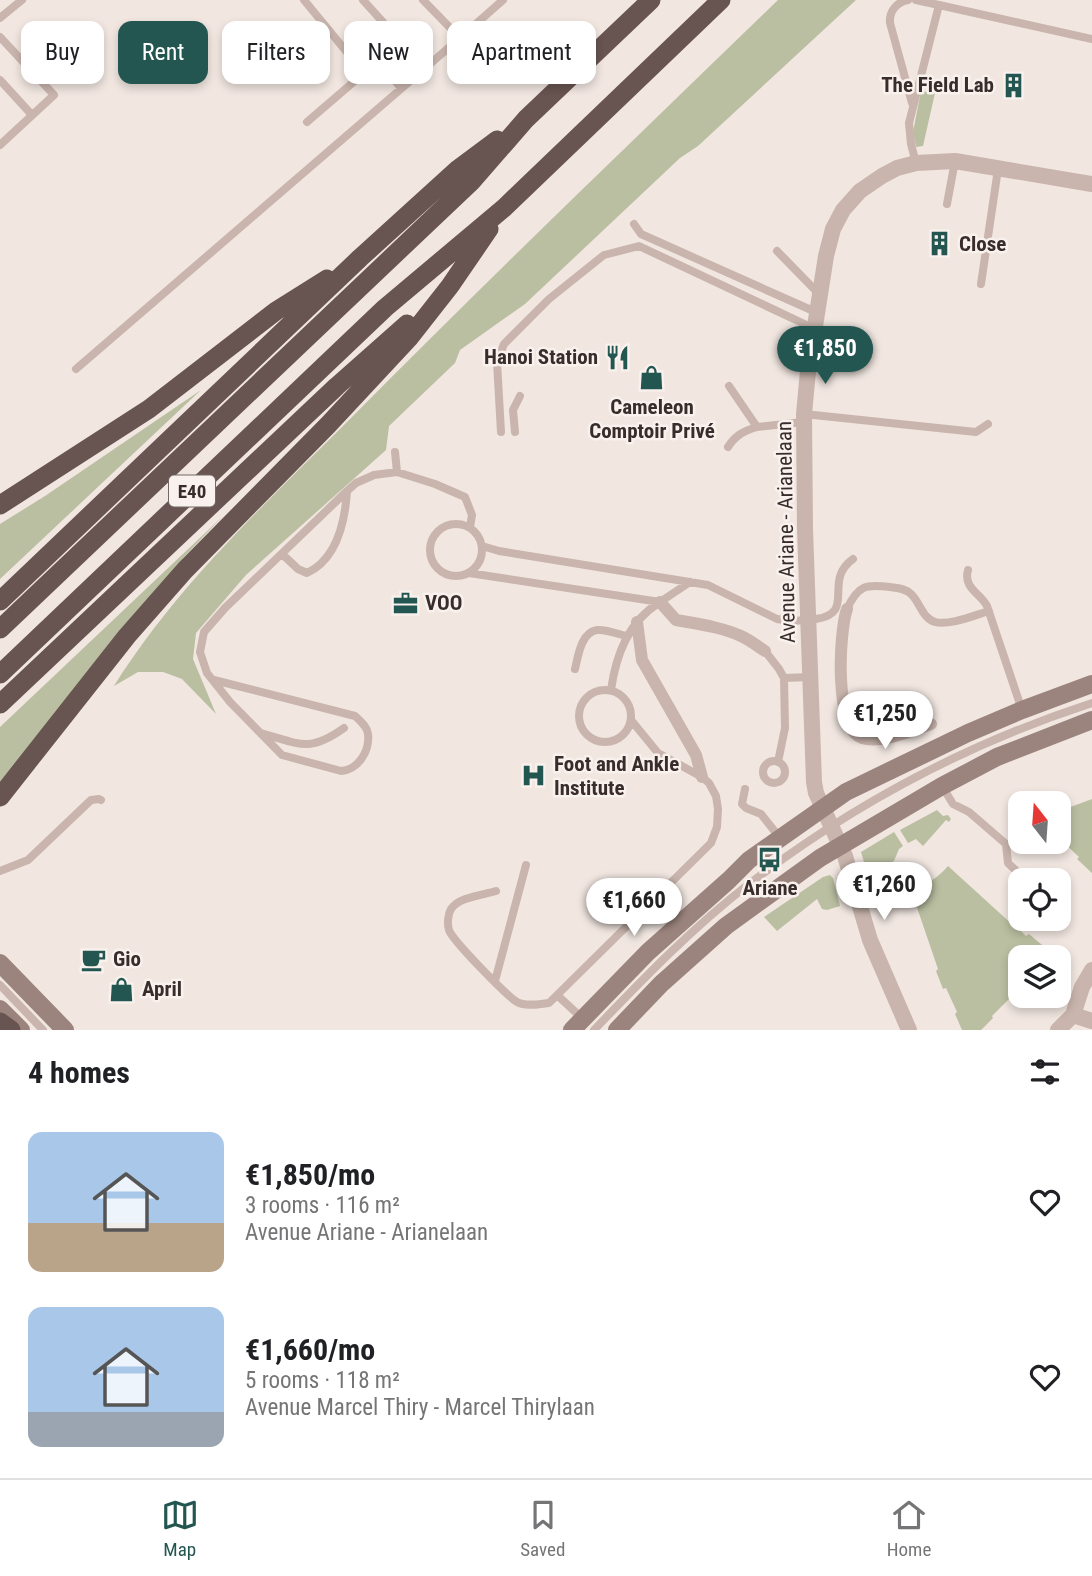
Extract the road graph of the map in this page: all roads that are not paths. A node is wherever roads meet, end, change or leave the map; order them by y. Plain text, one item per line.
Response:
1 (22, 0) edge
2 (304, 0) edge
3 (363, 0) edge
4 (424, 0) edge
5 (503, 0) edge
6 (651, 0) edge
7 (721, 0) edge
8 (908, 0) edge
9 (916, 0) edge
10 (15, 3) edge
11 (939, 5) junction
12 (0, 18) edge
13 (382, 21) edge
14 (479, 21) edge
15 (447, 24) edge
16 (0, 37) edge
17 (1092, 39) edge
18 (344, 48) edge
19 (447, 49) edge
20 (0, 80) edge
21 (350, 84) edge
22 (398, 84) edge
23 (401, 88) junction
24 (912, 105) junction
25 (32, 115) junction
26 (526, 119) junction
27 (307, 122) dead end
28 (2, 140) edge
29 (955, 162) junction
30 (916, 163) junction
31 (998, 169) junction
32 (1092, 184) edge
33 (947, 204) dead end
34 (504, 208) junction
35 (634, 224) dead end
36 (778, 251) dead end
37 (360, 258) junction
38 (981, 284) dead end
39 (450, 286) junction
40 (820, 296) junction
41 (816, 321) junction
42 (76, 369) dead end
43 (729, 386) dead end
44 (520, 396) dead end
45 (804, 418) junction
46 (988, 424) dead end
47 (757, 427) junction
48 (501, 432) dead end
49 (514, 432) dead end
50 (728, 447) dead end
51 (395, 452) dead end
52 (397, 472) junction
53 (346, 491) junction
54 (0, 505) edge
55 (470, 527) junction
56 (482, 546) junction
57 (282, 554) junction
58 (853, 559) dead end
59 (968, 570) dead end
60 (470, 573) junction
61 (690, 582) junction
62 (0, 601) edge
63 (660, 602) junction
64 (848, 609) joint
65 (989, 611) junction
66 (808, 621) junction
67 (637, 622) junction
68 (0, 629) edge
69 (626, 636) junction
70 (765, 651) joint
71 (575, 669) dead end
72 (0, 674) edge
73 (810, 677) junction
74 (784, 678) junction
75 (214, 680) junction
76 (1092, 684) edge
77 (611, 690) junction
78 (1092, 703) edge
79 (0, 704) edge
80 (1022, 710) junction
81 (631, 720) junction
82 (1092, 720) edge
83 (931, 724) dead end
84 (344, 728) dead end
85 (259, 732) junction
86 (778, 762) dead end
87 (702, 777) junction
88 (942, 786) junction
89 (744, 789) dead end
90 (0, 797) edge
91 (101, 800) dead end
92 (823, 808) junction
93 (832, 827) junction
94 (780, 838) junction
95 (841, 846) junction
96 (526, 865) dead end
97 (1013, 868) edge
98 (0, 871) edge
99 (496, 891) dead end
100 (0, 962) edge
101 (1092, 970) edge
102 (495, 981) junction
103 (0, 985) edge
104 (557, 995) junction
105 (0, 1009) edge
106 (1073, 1015) junction
107 (1092, 1021) edge
108 (0, 1022) edge
109 (583, 1026) edge
110 (11, 1030) edge
111 (21, 1030) edge
112 (43, 1030) edge
113 (65, 1030) edge
114 (617, 1030) edge
115 (909, 1030) edge
116 (1058, 1030) edge

1 - 10 lane
2 - 18 lane
3 - 13 lane
4 - 15 lane
5 - 14 lane
6 - 26 highway, E40
7 - 34 highway, E40
8 - 24 lane
9 - 11 lane
10 - 12 lane
11 - 17 lane
11 - 24 lane
16 - 25 lane
19 - 23 lane
20 - 25 lane
21 - 27 lane
22 - 23 lane
23 - 42 lane
24 - 30 lane
25 - 28 lane
26 - 37 highway, E40
26 - 68 highway, E40
29 - 30 street, Avenue Ariane - Arianelaan
29 - 31 street, Avenue Ariane - Arianelaan
29 - 33 lane
30 - 40 street, Avenue Ariane - Arianelaan
31 - 32 street, Avenue Ariane - Arianelaan
31 - 38 lane
34 - 39 highway, E40
34 - 72 highway, E40
35 - 41 lane
36 - 40 lane
37 - 54 highway
37 - 62 highway, E40
39 - 79 highway, E40
39 - 90 highway
40 - 41 street, Avenue Ariane - Arianelaan
41 - 45 street, Avenue Ariane - Arianelaan
41 - 48 lane
43 - 47 lane
44 - 49 lane
45 - 46 lane
45 - 47 lane
45 - 66 street, Avenue Ariane - Arianelaan
47 - 50 lane
51 - 52 lane
52 - 53 lane
52 - 55 lane
53 - 57 lane
53 - 57 lane
55 - 56 lane
55 - 60 lane
56 - 60 lane
56 - 61 lane
57 - 75 lane
58 - 66 lane
59 - 65 lane
60 - 63 lane
61 - 63 lane
61 - 66 lane
63 - 67 lane
63 - 70 street
64 - 65 lane
64 - 83 street
65 - 80 lane
66 - 73 street, Avenue Ariane - Arianelaan
67 - 69 lane
67 - 87 street
69 - 71 lane
69 - 77 lane
70 - 74 lane
73 - 74 lane
73 - 92 street, Avenue Ariane - Arianelaan
74 - 86 lane
75 - 85 lane
75 - 85 lane
76 - 80 main road
77 - 81 lane
77 - 81 lane
78 - 93 lane
80 - 92 main road
81 - 87 lane
82 - 88 main road
84 - 85 lane
87 - 104 lane
88 - 95 main road
88 - 97 lane
89 - 94 lane
91 - 98 lane
92 - 93 street, Avenue Ariane - Arianelaan
92 - 94 main road
93 - 95 street, Avenue Ariane - Arianelaan
93 - 109 lane
94 - 109 main road
95 - 114 main road
95 - 115 street, Avenue Ariane - Arianelaan
96 - 102 lane
99 - 102 lane
100 - 113 main road
101 - 106 street
102 - 104 lane
103 - 112 lane
104 - 109 lane
105 - 111 main road
106 - 107 street
106 - 116 street
108 - 110 highway

